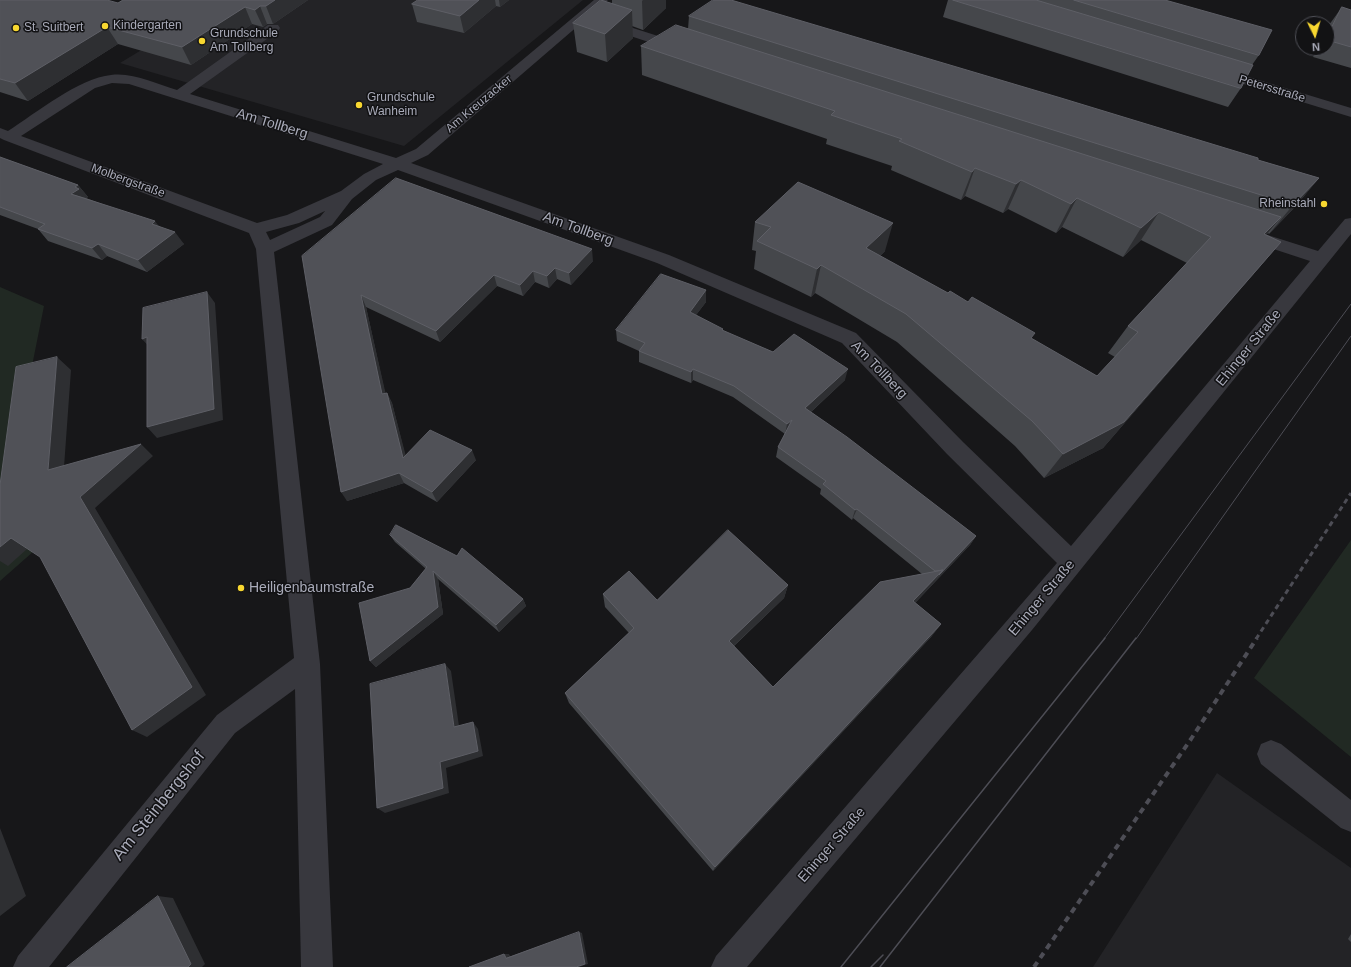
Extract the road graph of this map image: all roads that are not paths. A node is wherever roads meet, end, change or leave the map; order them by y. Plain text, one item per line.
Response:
1 (602, 0) edge
2 (584, 16) junction
3 (273, 28) dead end
4 (696, 53) edge
5 (1205, 68) edge
6 (179, 95) junction
7 (1351, 113) edge
8 (5, 135) edge
9 (398, 164) junction
10 (1351, 223) edge
11 (1232, 230) edge
12 (261, 239) junction
13 (1322, 259) junction
14 (1072, 563) junction
15 (307, 664) junction
16 (1271, 754) dead end
17 (1351, 818) edge
18 (29, 967) edge
19 (317, 967) edge
20 (727, 967) edge

1 - 2 street, Am Kreuzacker
2 - 4 street
2 - 9 street, Am Kreuzacker
3 - 6 street
5 - 7 street, Petersstraße
6 - 8 street, Am Tollberg
6 - 9 street, Am Tollberg
8 - 12 street, Molbergstraße
9 - 12 street, Am Kreuzacker
9 - 14 street, Am Tollberg
10 - 13 street, Ehinger Straße
11 - 13 street
12 - 15 street
13 - 14 street, Ehinger Straße
14 - 20 street, Ehinger Straße
15 - 18 street, Am Steinbergshof
15 - 19 street
16 - 17 street

